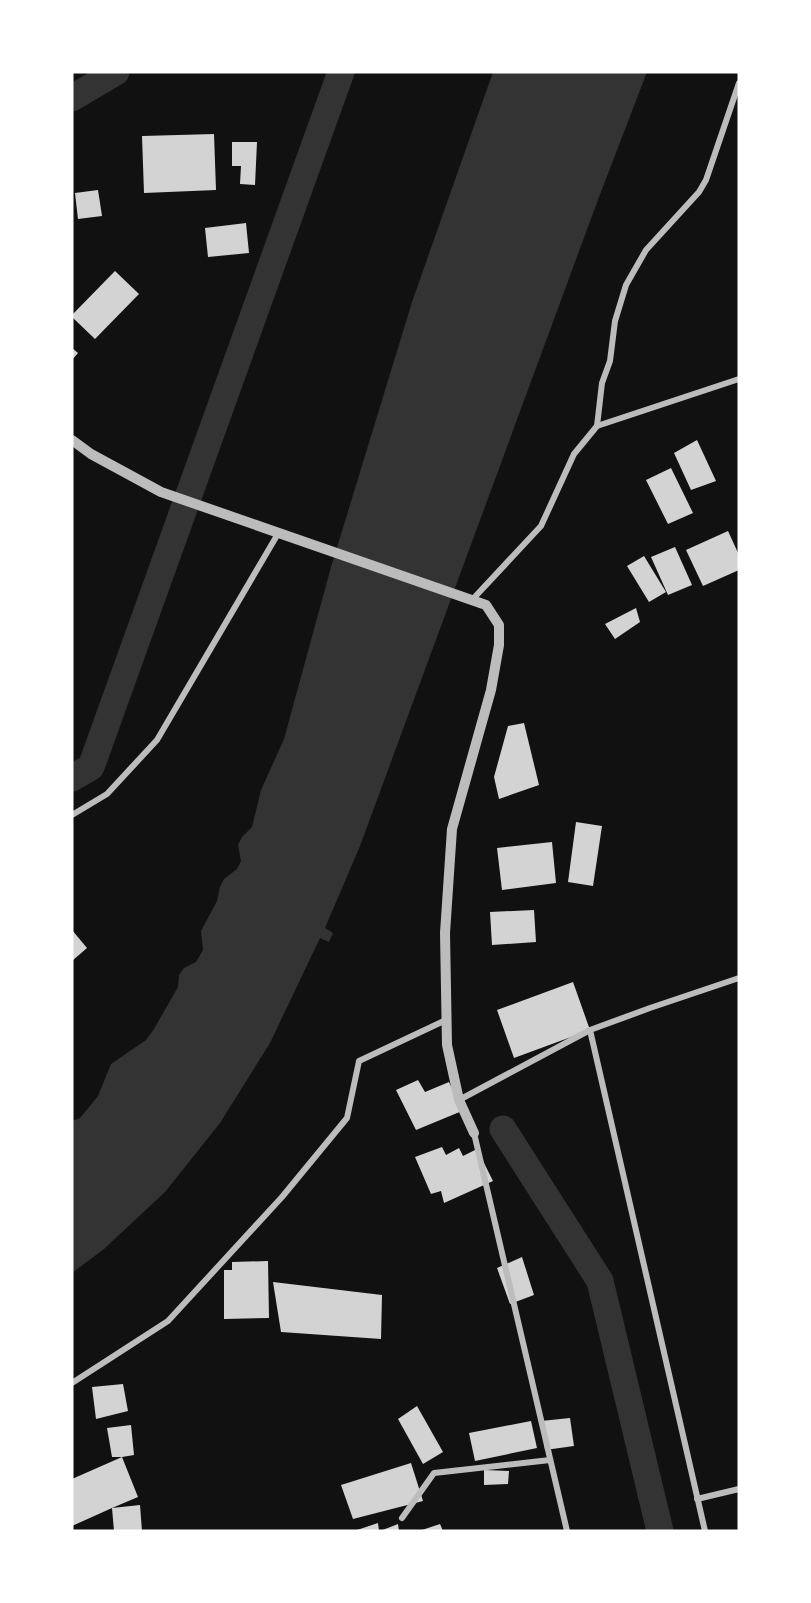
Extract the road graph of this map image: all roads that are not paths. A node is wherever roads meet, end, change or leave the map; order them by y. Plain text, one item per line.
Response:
1 (739, 83) edge
2 (739, 379) edge
3 (597, 426) junction
4 (72, 440) edge
5 (279, 532) junction
6 (472, 600) junction
7 (72, 815) edge
8 (739, 978) edge
9 (446, 1020) junction
10 (590, 1030) junction
11 (459, 1101) junction
12 (474, 1133) joint
13 (72, 1383) edge
14 (550, 1460) junction
15 (739, 1489) edge
16 (697, 1499) junction
17 (402, 1518) dead end
18 (567, 1531) edge
19 (705, 1531) edge

1 - 3 street
2 - 3 street
3 - 6 street
4 - 5 street
5 - 6 street
5 - 7 street
6 - 9 street
8 - 10 street
9 - 11 street
9 - 13 street
10 - 11 street
10 - 16 street
11 - 12 street
12 - 14 street
14 - 17 street
14 - 18 street
15 - 16 street
16 - 19 street

